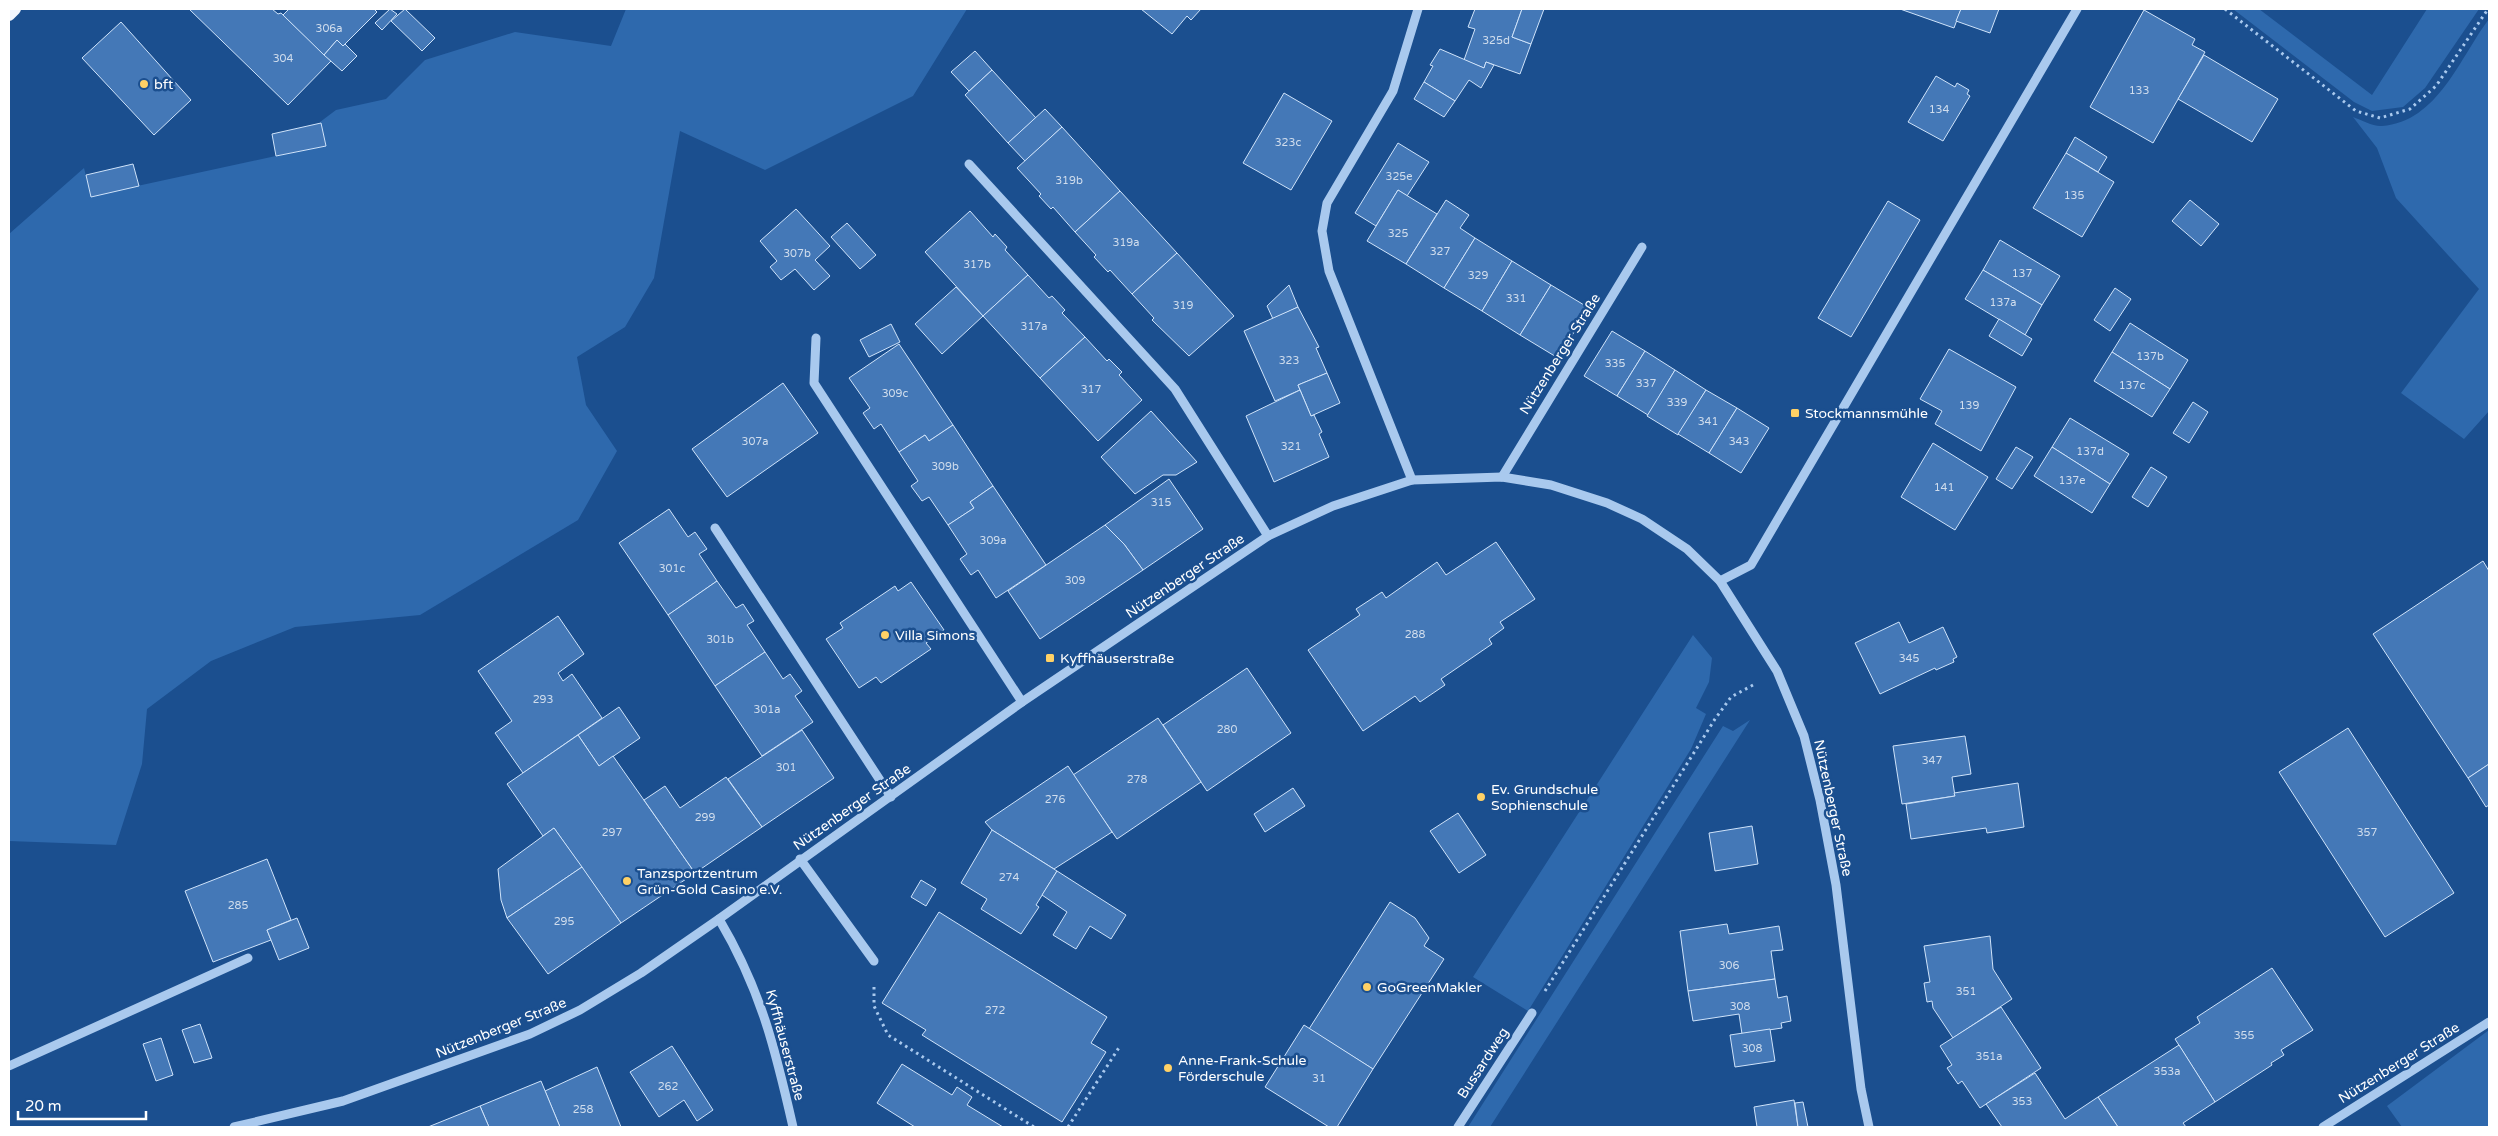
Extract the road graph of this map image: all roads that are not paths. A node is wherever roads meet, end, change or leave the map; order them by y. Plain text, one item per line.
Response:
1 (16, 9) edge
2 (1418, 9) edge
3 (2077, 9) edge
4 (9, 15) edge
5 (969, 164) dead end
6 (1642, 247) dead end
7 (816, 338) dead end
8 (1502, 477) junction
9 (1412, 480) junction
10 (715, 528) dead end
11 (1268, 536) junction
12 (1720, 581) junction
13 (1022, 702) junction
14 (891, 797) junction
15 (800, 860) junction
16 (719, 920) junction
17 (248, 958) dead end
18 (874, 961) road end
19 (1532, 1013) road end
20 (2489, 1022) edge
21 (9, 1066) edge
22 (234, 1127) edge
23 (793, 1127) edge
24 (1458, 1127) edge
25 (1868, 1127) edge
26 (2322, 1127) edge

1 - 4 main road
2 - 9 street
3 - 12 street
5 - 11 street
6 - 8 street, Nützenberger Straße
7 - 13 street
8 - 9 street, Nützenberger Straße
8 - 12 street, Nützenberger Straße
9 - 11 street, Nützenberger Straße
10 - 14 street
11 - 13 street, Nützenberger Straße
12 - 25 street, Nützenberger Straße
13 - 14 street, Nützenberger Straße
14 - 15 street, Nützenberger Straße
15 - 16 street, Nützenberger Straße
15 - 18 street
16 - 22 street, Nützenberger Straße
16 - 23 street, Kyffhäuserstraße
17 - 21 street
19 - 24 street, Bussardweg
20 - 26 street, Nützenberger Straße

